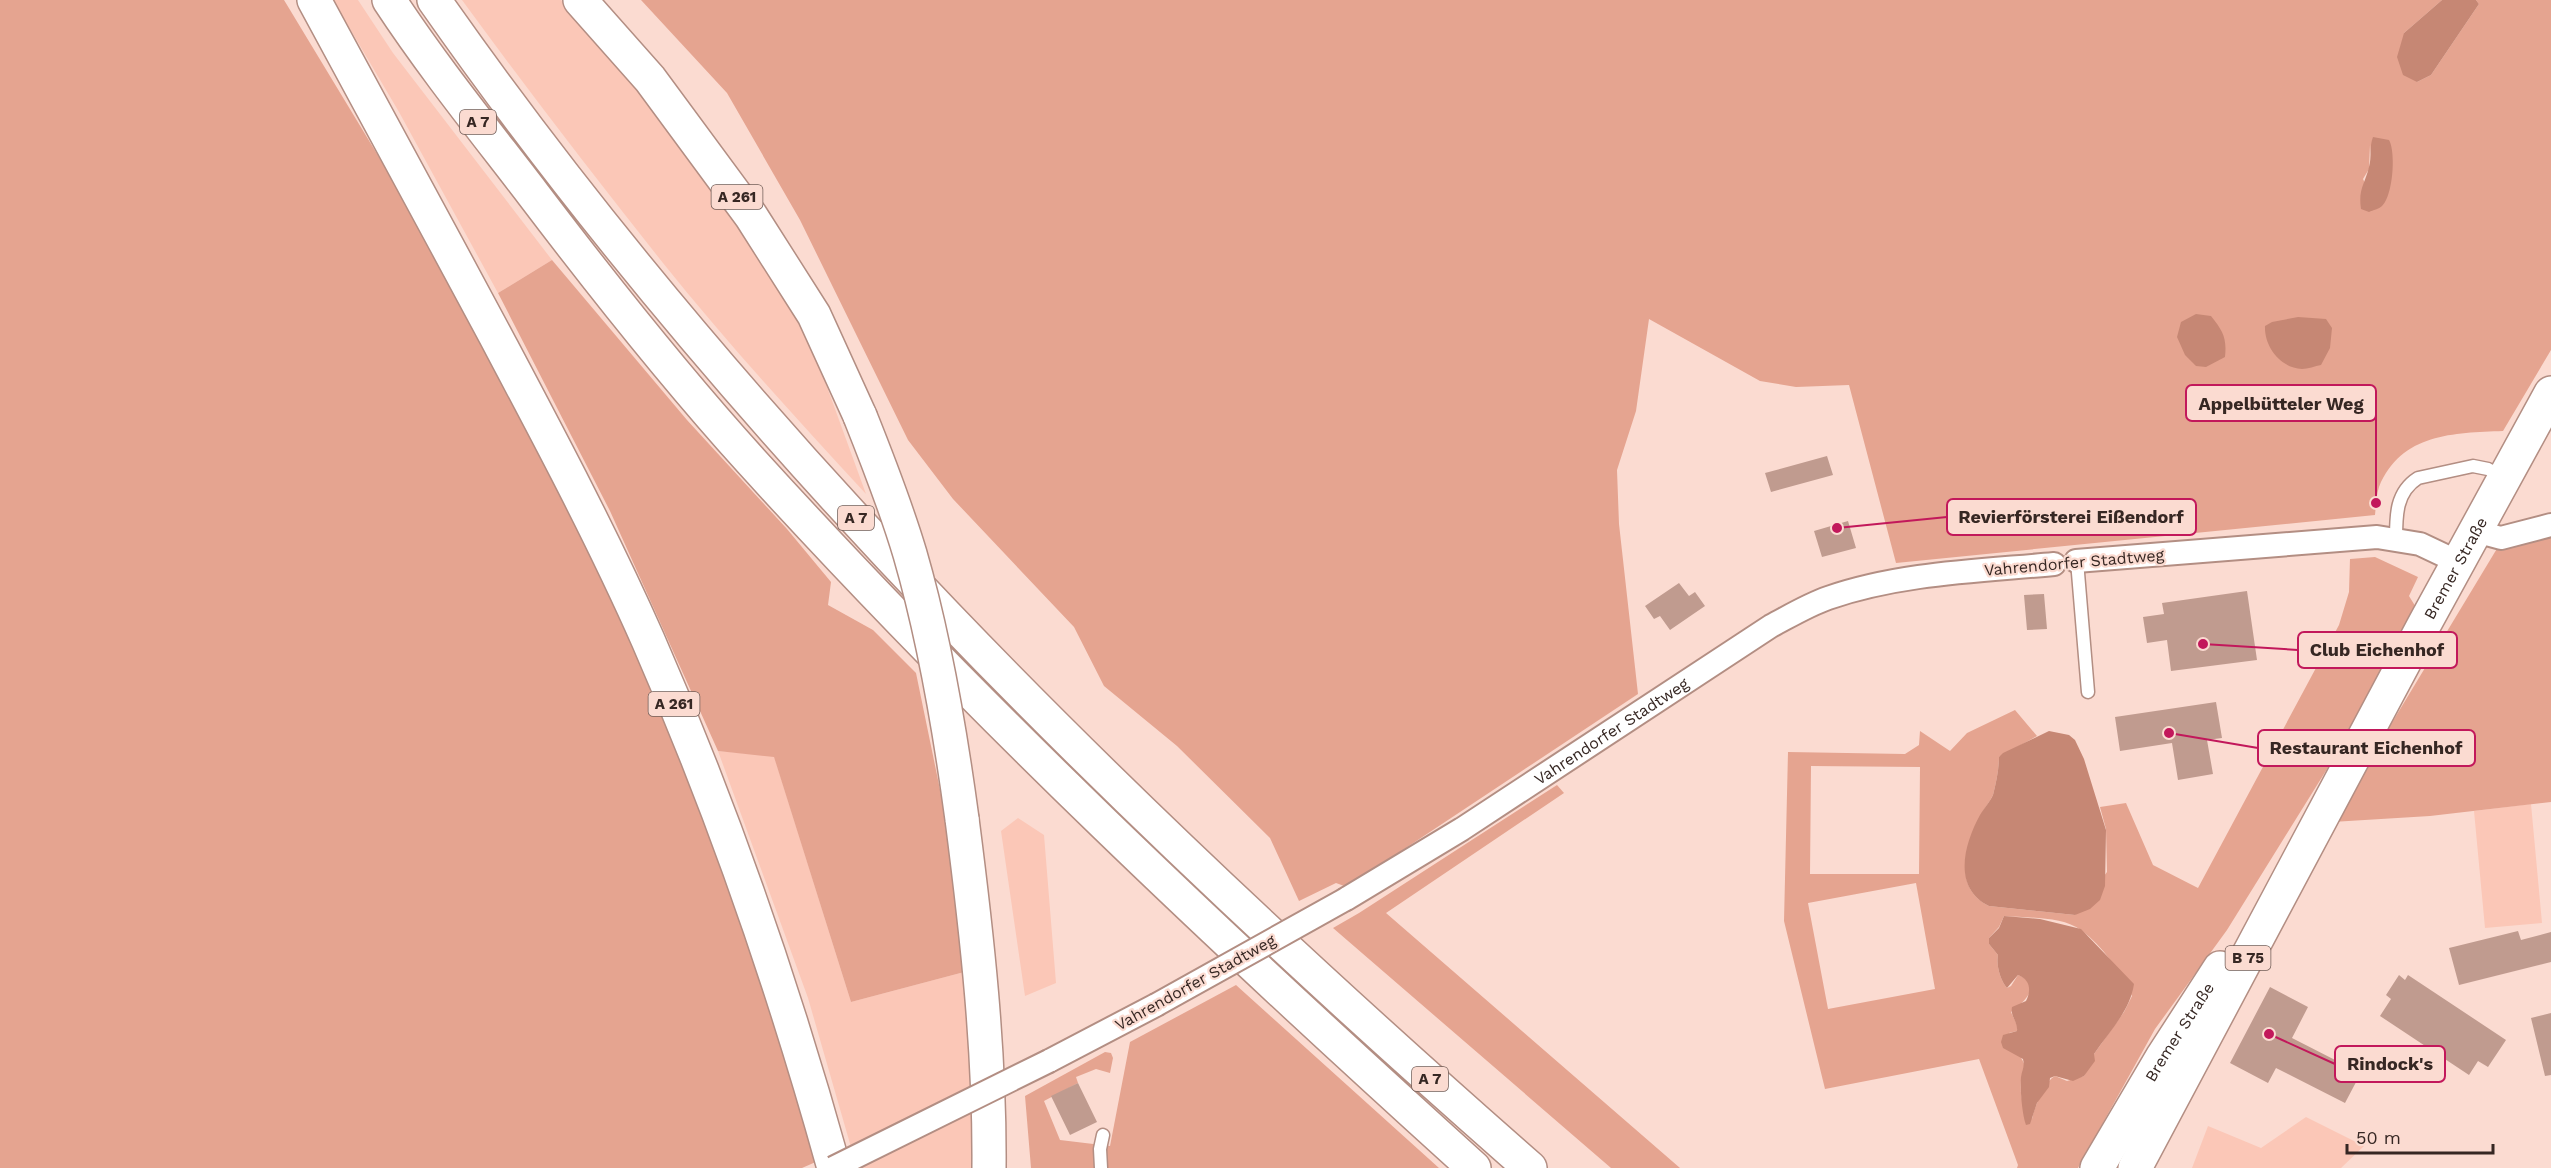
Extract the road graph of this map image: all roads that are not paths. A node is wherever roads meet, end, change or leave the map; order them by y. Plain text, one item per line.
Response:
1 (314, 0) edge
2 (389, 0) edge
3 (434, 0) edge
4 (580, 0) edge
5 (2551, 393) edge
6 (2504, 477) junction
7 (2551, 525) edge
8 (2475, 531) junction
9 (2396, 539) junction
10 (2069, 562) junction
11 (2458, 562) junction
12 (2088, 692) dead end
13 (2310, 842) junction
14 (1103, 1136) dead end
15 (833, 1168) edge
16 (989, 1168) edge
17 (1101, 1168) edge
18 (1474, 1168) edge
19 (1530, 1168) edge
20 (2097, 1168) edge
21 (2135, 1168) edge

1 - 15 main road, A 261
2 - 18 main road, A 7
3 - 19 main road, A 7
4 - 16 main road, A 261, bridge
5 - 6 main road, Bremer Straße / B 75
6 - 8 main road, Bremer Straße / B 75
6 - 9 lane
7 - 8 street
8 - 11 main road, Bremer Straße / B 75
9 - 10 street, Vahrendorfer Stadtweg
9 - 11 street, Vahrendorfer Stadtweg
10 - 12 lane
10 - 15 street, Vahrendorfer Stadtweg, bridge
11 - 13 main road, Bremer Straße / B 75
13 - 20 main road, Bremer Straße / B 75
13 - 21 main road, Bremer Straße / B 75
14 - 17 lane

